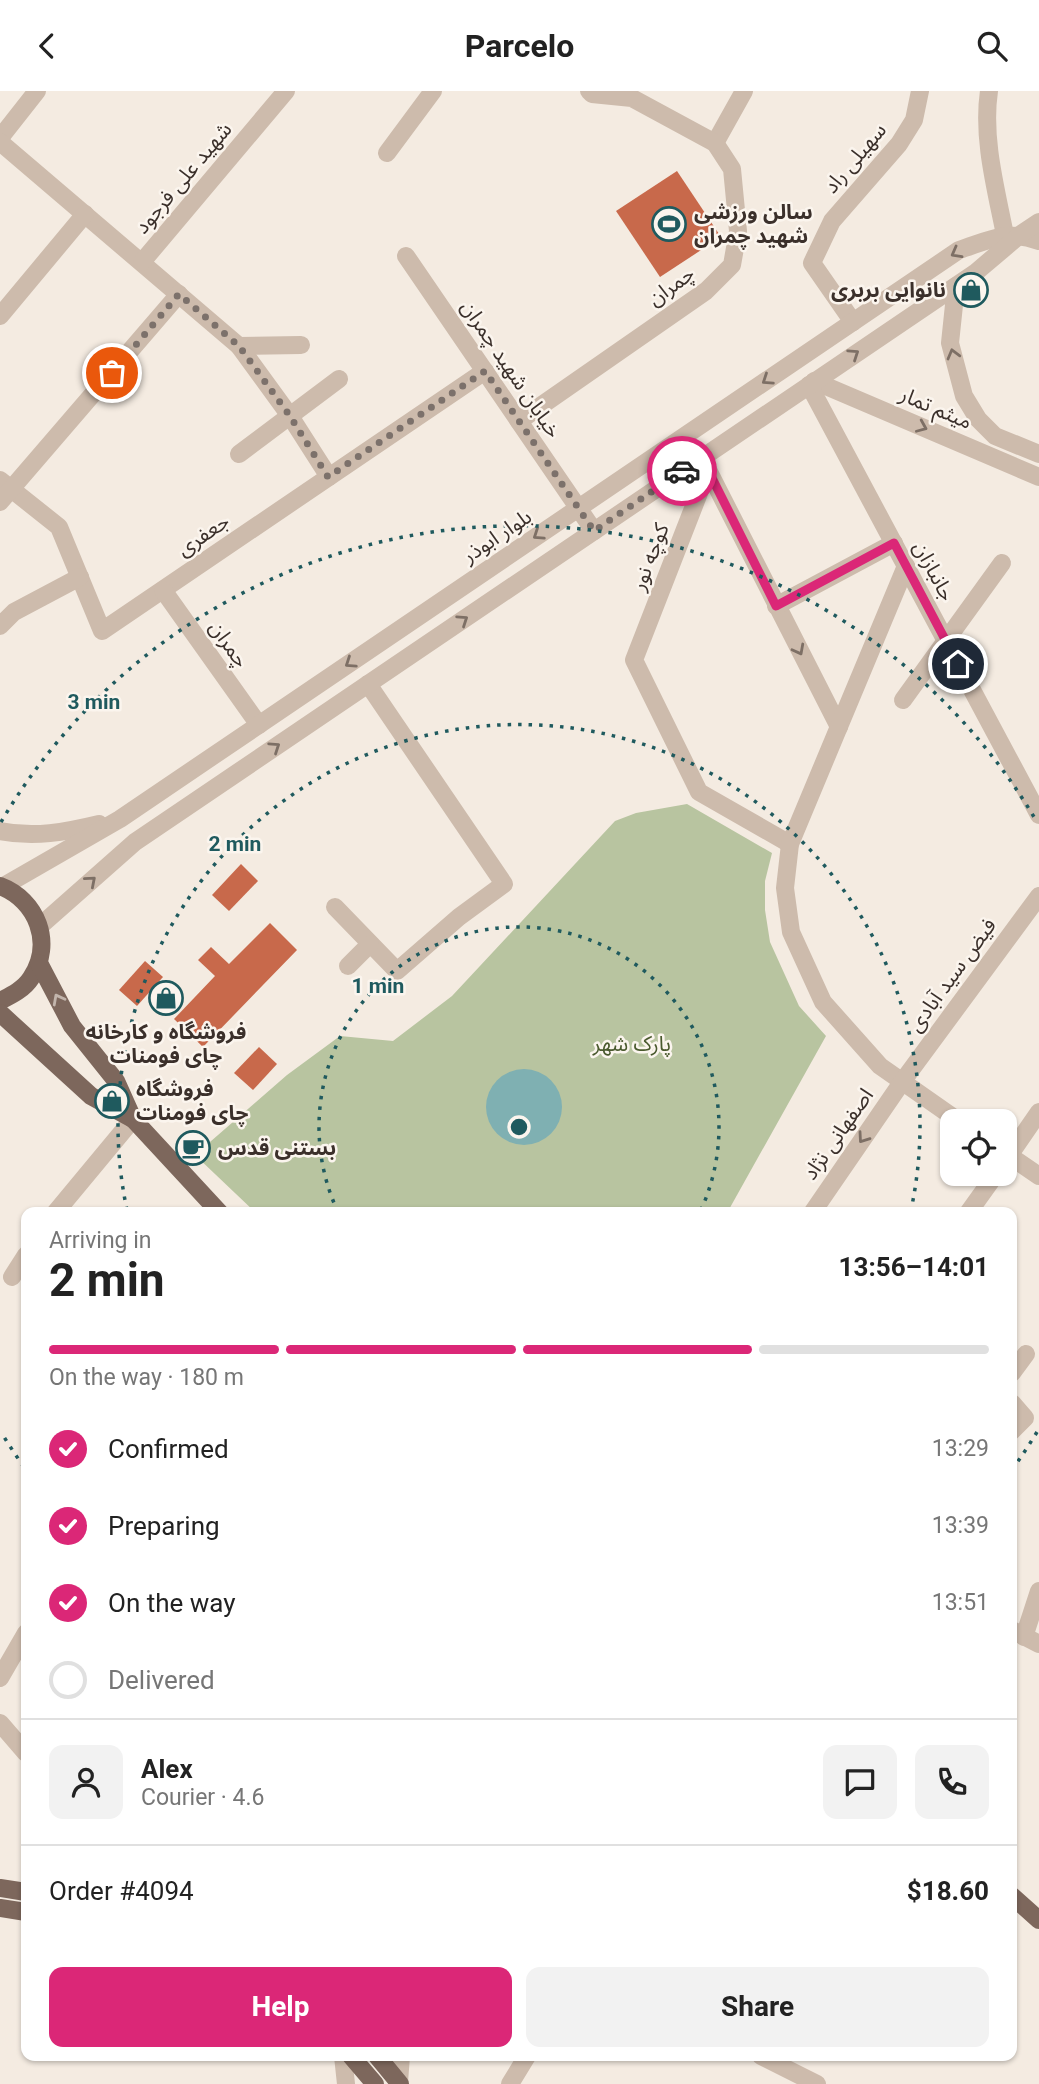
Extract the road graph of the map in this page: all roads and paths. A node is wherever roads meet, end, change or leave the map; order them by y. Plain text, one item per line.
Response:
1 (37, 91) edge
2 (286, 91) edge
3 (433, 91) edge
4 (589, 91) edge
5 (744, 91) edge
6 (920, 91) edge
7 (989, 91) edge
8 (635, 94) edge
9 (0, 140) edge
10 (715, 142) junction
11 (387, 153) dead end
12 (85, 214) junction
13 (1039, 222) edge
14 (1013, 235) junction
15 (1039, 241) edge
16 (407, 256) dead end
17 (142, 263) junction
18 (956, 286) junction
19 (179, 294) junction
20 (0, 316) edge
21 (853, 322) junction
22 (301, 345) dead end
23 (239, 346) junction
24 (485, 371) junction
25 (339, 379) dead end
26 (812, 383) junction
27 (290, 416) junction
28 (519, 421) junction
29 (995, 436) junction
30 (985, 453) junction
31 (239, 454) dead end
32 (1039, 454) edge
33 (705, 464) junction
34 (328, 477) junction
35 (1039, 477) edge
36 (4, 491) edge
37 (578, 508) junction
38 (594, 531) junction
39 (894, 543) junction
40 (1002, 563) dead end
41 (906, 566) junction
42 (80, 577) junction
43 (163, 590) junction
44 (776, 606) junction
45 (0, 626) edge
46 (947, 642) junction
47 (368, 684) junction
48 (903, 700) dead end
49 (259, 725) junction
50 (839, 727) junction
51 (1039, 815) edge
52 (120, 819) junction
53 (0, 831) edge
54 (790, 844) junction
55 (1, 886) edge
56 (1039, 895) edge
57 (335, 907) dead end
58 (40, 926) junction
59 (370, 944) junction
60 (39, 963) junction
61 (348, 966) dead end
62 (0, 1001) edge
63 (0, 1013) edge
64 (902, 1081) junction
65 (942, 1109) edge
66 (1039, 1112) edge
67 (133, 1119) junction
68 (1017, 1142) edge
69 (1017, 1163) edge
70 (1039, 1176) edge
71 (987, 1186) edge
72 (60, 1207) edge
73 (214, 1207) edge
74 (816, 1207) edge
75 (972, 1207) edge
76 (21, 1263) edge
77 (12, 1277) dead end
78 (1026, 1355) dead end
79 (1017, 1367) edge
80 (1017, 1409) edge
81 (1017, 1426) edge
82 (1039, 1591) edge
83 (1025, 1637) edge
84 (20, 1656) edge
85 (0, 1678) edge
86 (0, 1723) edge
87 (21, 1747) edge
88 (0, 1888) edge
89 (21, 1891) edge
90 (1017, 1900) edge
91 (0, 1908) edge
92 (21, 1911) edge
93 (1039, 1919) edge
94 (344, 2061) edge
95 (355, 2061) edge
96 (381, 2061) edge
97 (401, 2061) edge
98 (524, 2061) edge
99 (771, 2061) edge
100 (400, 2083) edge
101 (346, 2084) edge
102 (375, 2084) edge
103 (510, 2084) edge
104 (817, 2084) edge

1 - 9 street
2 - 17 street, شهید علی فرجود
3 - 11 street
4 - 8 street
5 - 10 street
6 - 21 street, سهیلی راد
7 - 14 street
8 - 10 street
9 - 12 street
10 - 28 street, چمران
12 - 17 street
12 - 20 street
13 - 14 street, بلوار ابوذر
14 - 15 street
14 - 18 street, بلوار ابوذر
14 -> 21 street, بلوار ابوذر
16 - 24 street, خیابان شهید چمران
17 - 19 street
26 -> 18 street, بلوار ابوذر
29 -> 18 street, میثم تمار
19 - 23 street
19 - 36 street
21 -> 37 street, بلوار ابوذر
22 - 23 street
23 - 27 street
24 - 28 street, خیابان شهید چمران
24 - 34 street, جعفری
25 - 27 street
26 -> 30 street, میثم تمار
26 - 33 street, بلوار ابوذر
26 - 39 street, جانبازان
27 - 31 street
27 - 34 street
28 - 37 street, خیابان شهید چمران
29 - 30 street
29 - 32 street, میثم تمار
30 - 35 street, میثم تمار
33 - 38 street, بلوار ابوذر
33 - 44 street
33 - 54 street, کوچه نور
34 - 43 street, جعفری
36 - 42 street, جعفری
37 - 38 street, خیابان شهید چمران
37 -> 49 street, بلوار ابوذر
47 -> 38 street, بلوار ابوذر
39 - 41 street, جانبازان
39 - 44 street
40 - 46 street
41 - 46 street, جانبازان
41 - 50 street
42 - 43 street, جعفری
42 - 45 street
43 - 49 street, چمران
44 -> 50 street
46 - 48 street
46 - 51 street, جانبازان
58 -> 47 street, بلوار ابوذر
47 - 59 street
49 - 52 street, بلوار ابوذر
50 - 54 street
52 - 53 street
52 - 55 street, بلوار ابوذر
54 - 64 street
55 - 58 main road
56 - 64 street, فیض سید آبادی
57 - 59 street
58 - 60 main road
59 - 61 street
60 - 62 main road
67 -> 60 main road
63 - 67 main road
64 - 65 street
64 -> 74 street, اصفهانی نژاد
66 - 68 street
67 - 72 street
67 - 73 main road
69 - 70 street
71 - 75 street
76 - 77 street
78 - 79 street
80 - 81 street
82 - 83 street
84 - 85 street
86 - 87 street
88 - 89 main road
90 - 93 main road
91 - 92 main road
94 - 101 street
95 - 102 main road
96 - 100 main road
97 - 100 street
98 - 103 street
99 - 104 street

